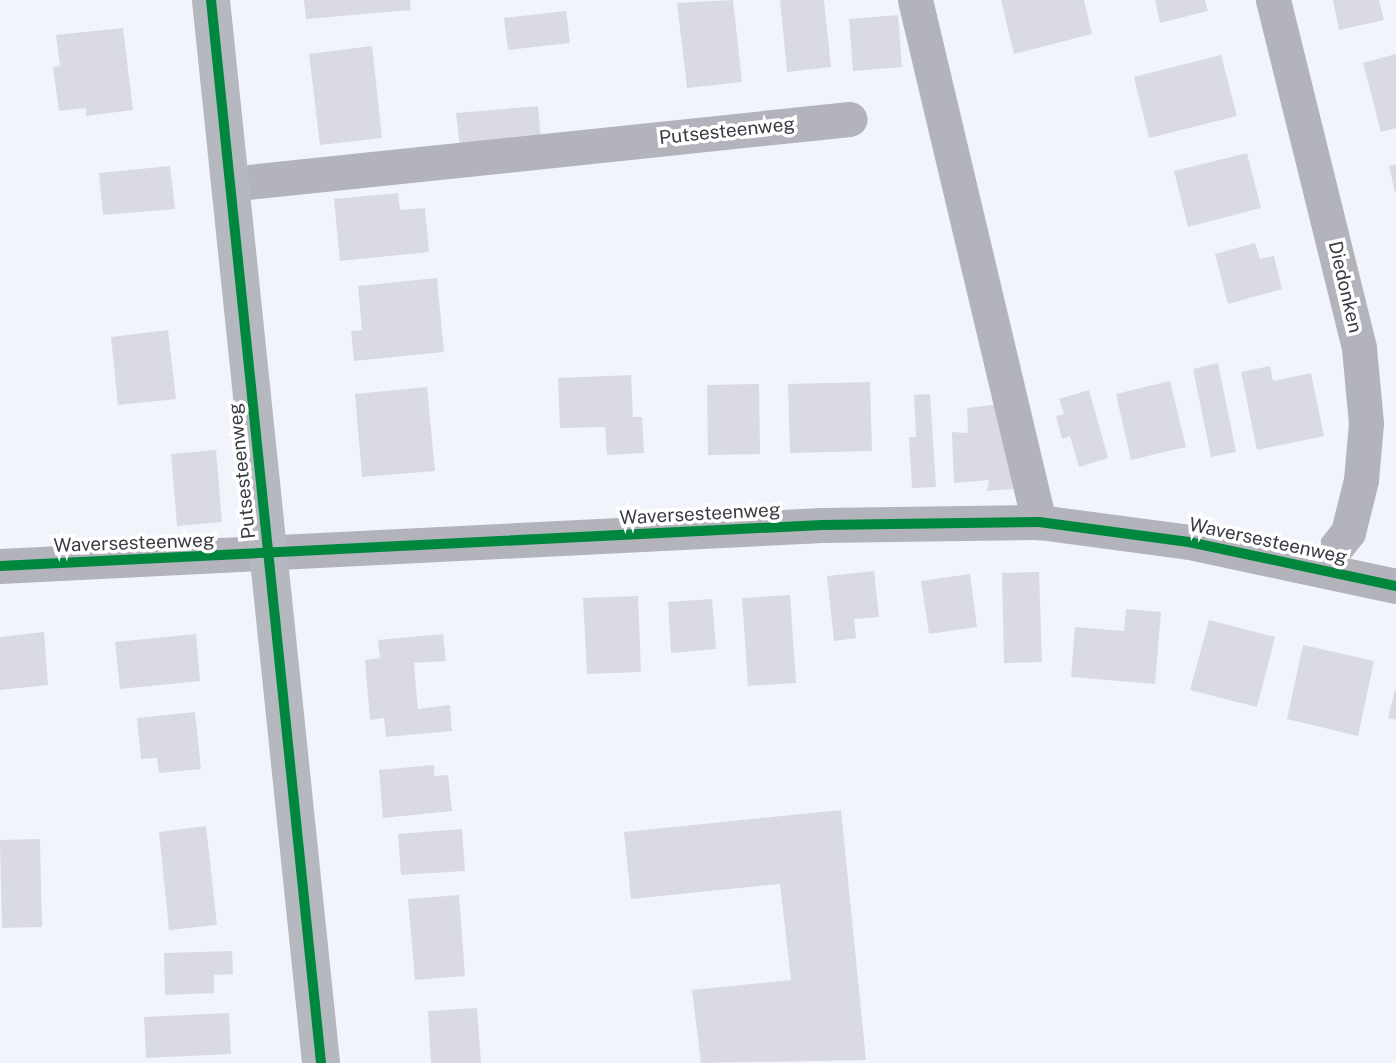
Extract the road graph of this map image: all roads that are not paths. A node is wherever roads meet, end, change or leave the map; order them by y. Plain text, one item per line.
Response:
1 (211, 0) edge
2 (915, 0) edge
3 (1273, 0) edge
4 (850, 119) dead end
5 (229, 184) junction
6 (1039, 522) junction
7 (269, 555) junction
8 (0, 566) edge
9 (1319, 569) junction
10 (1396, 586) edge
11 (321, 1063) edge

1 - 5 main road, Putsesteenweg
2 - 6 street
3 - 9 street, Diedonken
4 - 5 street, Putsesteenweg
5 - 7 main road, Putsesteenweg
6 - 7 street, Waversesteenweg
6 - 9 street, Waversesteenweg
7 - 8 street, Waversesteenweg
7 - 11 main road, Putsesteenweg
9 - 10 street, Waversesteenweg

